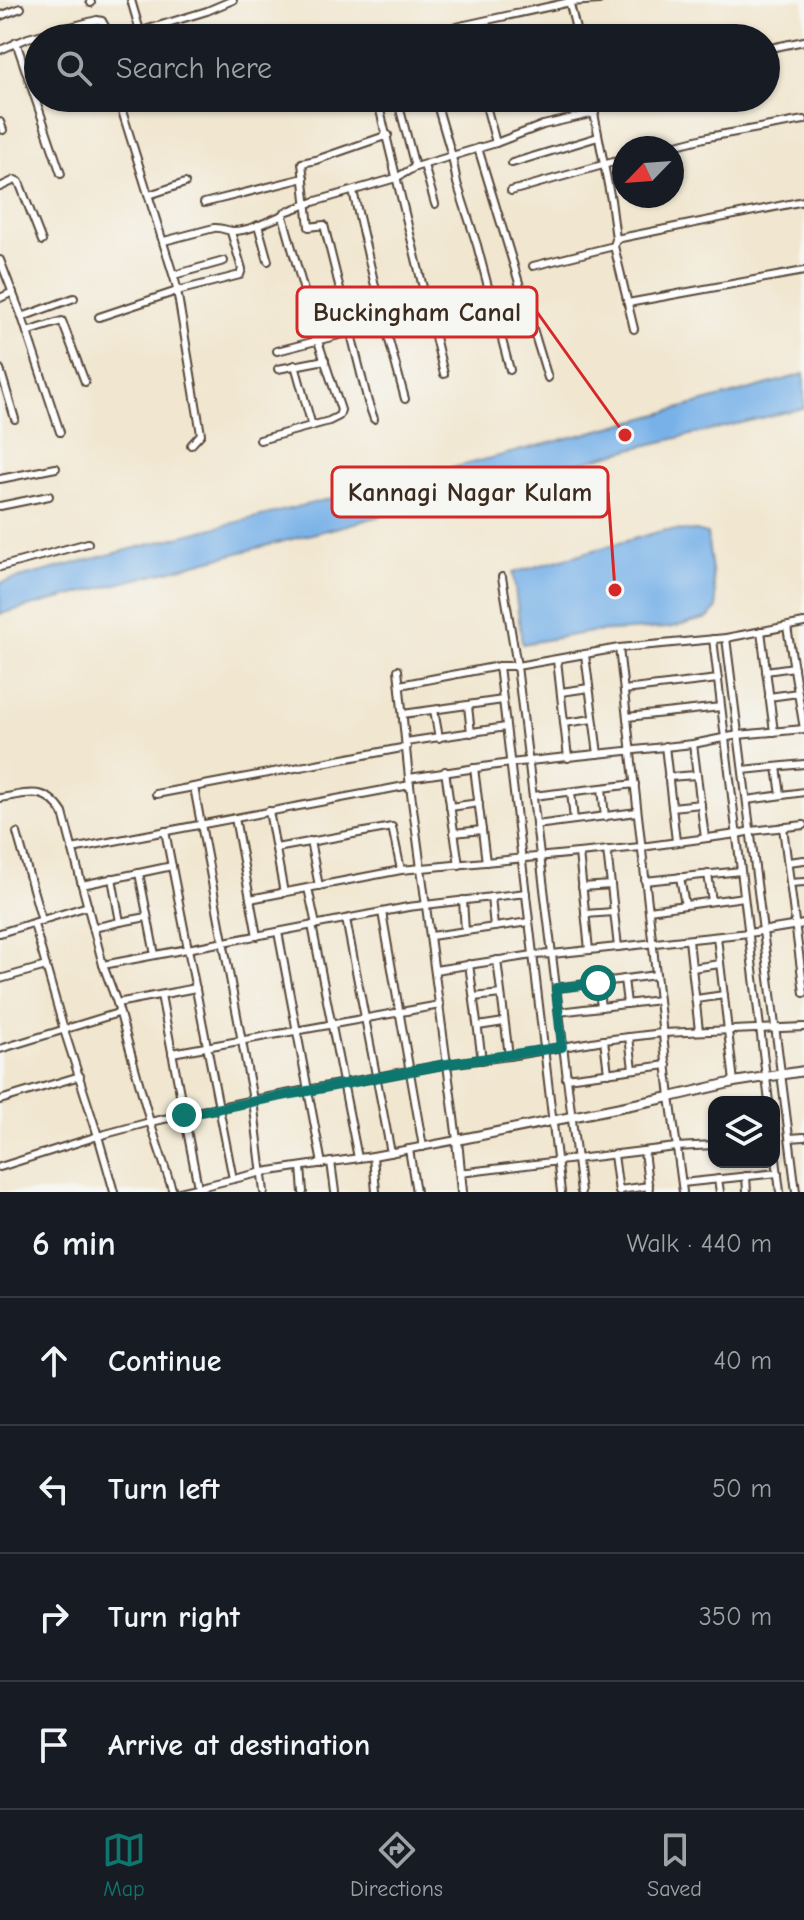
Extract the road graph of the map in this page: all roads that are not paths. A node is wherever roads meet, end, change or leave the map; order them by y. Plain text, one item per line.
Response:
1 (131, 0) edge
2 (233, 0) edge
3 (597, 0) edge
4 (569, 1) edge
5 (21, 8) dead end
6 (0, 16) edge
7 (81, 24) edge
8 (104, 24) edge
9 (138, 24) edge
10 (163, 24) edge
11 (469, 24) edge
12 (575, 24) edge
13 (24, 39) edge
14 (804, 41) edge
15 (16, 42) junction
16 (780, 46) edge
17 (0, 50) edge
18 (24, 65) edge
19 (40, 112) edge
20 (122, 112) edge
21 (381, 112) edge
22 (401, 112) edge
23 (439, 112) edge
24 (488, 112) edge
25 (595, 113) joint
26 (804, 120) edge
27 (0, 122) edge
28 (3, 130) dead end
29 (388, 135) junction
30 (598, 137) junction
31 (496, 143) junction
32 (684, 143) edge
33 (478, 148) junction
34 (452, 156) junction
35 (612, 162) edge
36 (512, 163) dead end
37 (604, 164) junction
38 (424, 165) junction
39 (415, 167) junction
40 (61, 174) dead end
41 (304, 178) junction
42 (396, 178) junction
43 (185, 183) dead end
44 (0, 187) edge
45 (353, 191) junction
46 (511, 191) dead end
47 (149, 195) junction
48 (804, 201) edge
49 (204, 203) dead end
50 (310, 203) junction
51 (435, 204) dead end
52 (283, 215) junction
53 (258, 225) junction
54 (231, 232) junction
55 (42, 241) dead end
56 (164, 241) junction
57 (615, 242) junction
58 (0, 260) edge
59 (224, 261) dead end
60 (268, 261) dead end
61 (533, 266) dead end
62 (804, 271) edge
63 (174, 275) junction
64 (177, 291) junction
65 (13, 292) junction
66 (0, 298) edge
67 (74, 298) dead end
68 (628, 303) junction
69 (22, 317) junction
70 (99, 317) dead end
71 (634, 329) dead end
72 (27, 332) junction
73 (351, 332) junction
74 (318, 341) junction
75 (277, 351) dead end
76 (325, 360) junction
77 (295, 365) junction
78 (0, 369) edge
79 (278, 369) dead end
80 (510, 370) dead end
81 (444, 374) dead end
82 (548, 378) dead end
83 (85, 382) dead end
84 (405, 399) dead end
85 (15, 419) dead end
86 (374, 419) dead end
87 (312, 426) junction
88 (60, 432) dead end
89 (260, 440) dead end
90 (191, 445) dead end
91 (56, 468) dead end
92 (0, 479) edge
93 (49, 496) dead end
94 (0, 506) edge
95 (88, 543) dead end
96 (0, 567) edge
97 (502, 577) dead end
98 (804, 623) edge
99 (787, 627) junction
100 (761, 631) junction
101 (726, 638) junction
102 (713, 639) junction
103 (619, 648) junction
104 (585, 655) junction
105 (557, 660) junction
106 (499, 666) junction
107 (517, 666) junction
108 (794, 667) junction
109 (398, 670) dead end
110 (766, 671) junction
111 (718, 679) junction
112 (400, 685) junction
113 (589, 688) junction
114 (624, 690) junction
115 (561, 692) junction
116 (798, 693) junction
117 (769, 697) junction
118 (503, 700) junction
119 (468, 706) junction
120 (721, 707) junction
121 (434, 710) junction
122 (403, 714) junction
123 (627, 717) junction
124 (593, 719) junction
125 (564, 723) junction
126 (506, 727) junction
127 (804, 729) edge
128 (774, 732) junction
129 (471, 733) junction
130 (738, 735) junction
131 (439, 738) junction
132 (724, 738) junction
133 (407, 744) junction
134 (693, 744) junction
135 (665, 746) junction
136 (631, 751) junction
137 (598, 754) junction
138 (568, 758) junction
139 (529, 762) junction
140 (510, 763) junction
141 (804, 764) edge
142 (777, 767) junction
143 (474, 768) junction
144 (743, 770) junction
145 (445, 771) junction
146 (697, 775) junction
147 (668, 777) junction
148 (410, 781) junction
149 (635, 784) junction
150 (194, 787) junction
151 (602, 788) junction
152 (571, 792) junction
153 (804, 792) edge
154 (156, 794) dead end
155 (781, 795) junction
156 (533, 796) junction
157 (0, 798) edge
158 (747, 800) junction
159 (479, 803) junction
160 (701, 804) junction
161 (450, 807) junction
162 (672, 807) junction
163 (269, 811) junction
164 (637, 812) junction
165 (605, 817) junction
166 (235, 818) junction
167 (574, 820) junction
168 (199, 825) junction
169 (536, 825) junction
170 (804, 825) edge
171 (783, 827) junction
172 (482, 830) junction
173 (165, 831) junction
174 (751, 831) junction
175 (17, 833) dead end
176 (454, 833) junction
177 (737, 834) junction
178 (705, 838) junction
179 (310, 841) junction
180 (676, 841) junction
181 (641, 847) junction
182 (276, 848) junction
183 (72, 849) junction
184 (607, 850) junction
185 (579, 853) junction
186 (540, 857) junction
187 (522, 859) junction
188 (804, 860) edge
189 (486, 862) junction
190 (788, 862) junction
191 (459, 865) junction
192 (172, 866) junction
193 (421, 869) junction
194 (401, 870) junction
195 (741, 871) junction
196 (139, 873) junction
197 (708, 874) junction
198 (680, 877) junction
199 (112, 878) junction
200 (645, 881) junction
201 (804, 882) edge
202 (790, 883) junction
203 (82, 885) junction
204 (611, 885) junction
205 (319, 886) junction
206 (582, 887) junction
207 (308, 888) junction
208 (284, 893) junction
209 (526, 893) junction
210 (491, 897) junction
211 (744, 897) junction
212 (250, 899) junction
213 (463, 900) junction
214 (712, 901) junction
215 (426, 905) junction
216 (685, 905) junction
217 (88, 906) junction
218 (649, 910) junction
219 (382, 912) junction
220 (614, 912) junction
221 (585, 914) junction
222 (147, 917) junction
223 (346, 919) junction
224 (42, 921) junction
225 (120, 922) junction
226 (529, 922) junction
227 (34, 924) junction
228 (800, 924) edge
229 (314, 925) junction
230 (494, 927) junction
231 (93, 928) junction
232 (763, 930) junction
233 (465, 931) junction
234 (278, 932) junction
235 (0, 933) edge
236 (749, 933) junction
237 (257, 936) junction
238 (431, 936) junction
239 (717, 937) junction
240 (689, 940) junction
241 (223, 942) junction
242 (652, 943) junction
243 (618, 947) junction
244 (188, 949) junction
245 (589, 950) junction
246 (552, 954) junction
247 (155, 955) junction
248 (533, 955) junction
249 (802, 958) edge
250 (497, 960) junction
251 (469, 964) junction
252 (720, 964) junction
253 (103, 965) junction
254 (46, 966) junction
255 (692, 968) junction
256 (435, 970) junction
257 (656, 975) junction
258 (0, 979) edge
259 (624, 979) junction
260 (598, 983) junction
261 (804, 986) edge
262 (196, 988) junction
263 (556, 988) junction
264 (804, 993) edge
265 (501, 994) junction
266 (161, 995) junction
267 (724, 995) junction
268 (474, 997) junction
269 (696, 999) junction
270 (659, 1000) junction
271 (117, 1003) junction
272 (627, 1004) junction
273 (440, 1005) junction
274 (601, 1007) junction
275 (400, 1012) junction
276 (559, 1012) junction
277 (118, 1013) junction
278 (365, 1018) junction
279 (504, 1022) junction
280 (331, 1024) junction
281 (478, 1026) junction
282 (804, 1027) edge
283 (760, 1028) junction
284 (776, 1028) junction
285 (64, 1030) junction
286 (729, 1030) junction
287 (297, 1031) junction
288 (699, 1031) junction
289 (663, 1033) junction
290 (629, 1037) junction
291 (604, 1040) junction
292 (242, 1041) junction
293 (208, 1047) junction
294 (562, 1047) junction
295 (0, 1049) edge
296 (545, 1050) junction
297 (172, 1053) junction
298 (509, 1056) junction
299 (482, 1060) junction
300 (447, 1064) junction
301 (667, 1065) junction
302 (633, 1069) junction
303 (411, 1070) junction
304 (804, 1071) edge
305 (608, 1073) junction
306 (782, 1073) junction
307 (80, 1076) junction
308 (766, 1076) junction
309 (376, 1077) junction
310 (566, 1078) junction
311 (734, 1082) junction
312 (342, 1083) junction
313 (308, 1090) junction
314 (768, 1096) edge
315 (670, 1097) junction
316 (0, 1100) edge
317 (253, 1100) junction
318 (219, 1107) junction
319 (184, 1115) junction
320 (572, 1116) junction
321 (553, 1120) junction
322 (150, 1122) junction
323 (98, 1136) junction
324 (804, 1137) edge
325 (790, 1138) junction
326 (457, 1140) junction
327 (708, 1145) edge
328 (423, 1147) junction
329 (676, 1147) junction
330 (409, 1149) junction
331 (644, 1151) junction
332 (391, 1153) junction
333 (614, 1155) junction
334 (373, 1156) junction
335 (358, 1158) junction
336 (577, 1159) junction
337 (558, 1161) junction
338 (331, 1162) junction
339 (322, 1164) junction
340 (0, 1167) edge
341 (301, 1167) junction
342 (777, 1168) edge
343 (263, 1172) junction
344 (460, 1173) junction
345 (778, 1173) junction
346 (746, 1176) junction
347 (233, 1179) junction
348 (718, 1179) junction
349 (682, 1183) junction
350 (198, 1187) junction
351 (649, 1189) edge
352 (619, 1191) edge
353 (114, 1192) edge
354 (176, 1192) edge
355 (264, 1192) edge
356 (303, 1192) edge
357 (335, 1192) edge
358 (376, 1192) edge
359 (416, 1192) edge
360 (462, 1192) edge
361 (561, 1192) edge
362 (581, 1192) edge
363 (683, 1192) edge
364 (720, 1192) edge
365 (747, 1192) edge
366 (780, 1192) edge
367 (796, 1192) edge

1 - 9 street
2 - 10 street
3 - 4 street
4 - 11 street
4 - 12 street
5 - 6 street
7 - 8 street
13 - 15 street
14 - 16 street
15 - 17 street
15 - 18 street
19 - 40 street
20 - 47 street
21 - 29 street
22 - 39 street
23 - 34 street
24 - 31 street
25 - 30 street
25 - 31 street
26 - 32 street
27 - 28 street
29 - 41 street
29 - 42 street
30 - 36 street
30 - 37 street
31 - 33 street
33 - 34 street
33 - 82 street
34 - 38 street
34 - 80 street
35 - 37 street
37 - 46 street
37 - 57 street
38 - 39 street
38 - 51 street
39 - 42 street
41 - 49 street
41 - 50 street
42 - 45 street
42 - 81 street
43 - 47 street
44 - 55 street
45 - 50 street
45 - 84 street
47 - 56 street
48 - 57 street
50 - 52 street
50 - 73 street
52 - 53 street
52 - 74 street
53 - 54 street
53 - 60 street
54 - 56 street
54 - 64 street
56 - 63 street
57 - 61 street
57 - 68 street
58 - 65 street
59 - 63 street
62 - 68 street
63 - 64 street
64 - 70 street
64 - 90 street
65 - 66 street
65 - 69 street
67 - 69 street
68 - 71 street
69 - 72 street
72 - 83 street
72 - 88 street
73 - 74 street
73 - 86 street
74 - 75 street
74 - 76 street
76 - 77 street
76 - 87 street
77 - 79 street
77 - 87 street
78 - 85 street
87 - 89 street
91 - 92 street
93 - 94 street
95 - 96 street
97 - 107 street
98 - 99 street
99 - 100 street
99 - 108 street
100 - 101 street
100 - 110 street
101 - 102 street
101 - 130 street
102 - 103 street
102 - 111 street
103 - 104 street
103 - 114 street
104 - 105 street
104 - 113 street
105 - 107 street
105 - 115 street
106 - 107 street
106 - 112 street
106 - 118 street
107 - 139 street
108 - 110 street
108 - 116 street
109 - 112 street
110 - 117 street
111 - 114 street
111 - 120 street
112 - 122 street
113 - 115 street
113 - 124 street
114 - 123 street
115 - 125 street
116 - 117 street
116 - 127 street
117 - 128 street
118 - 119 street
118 - 126 street
119 - 121 street
119 - 129 street
120 - 123 street
120 - 132 street
121 - 122 street
121 - 131 street
122 - 133 street
123 - 136 street
124 - 125 street
124 - 137 street
125 - 138 street
126 - 129 street
126 - 140 street
127 - 128 street
128 - 130 street
129 - 131 street
130 - 132 street
130 - 144 street
131 - 133 street
132 - 134 street
132 - 177 street
133 - 148 street
133 - 150 street
134 - 135 street
134 - 146 street
135 - 136 street
135 - 147 street
136 - 137 street
136 - 149 street
137 - 138 street
138 - 139 street
139 - 140 street
139 - 156 street
140 - 143 street
140 - 187 street
141 - 142 street
142 - 144 street
142 - 155 street
143 - 145 street
143 - 159 street
144 - 158 street
145 - 148 street
145 - 161 street
146 - 147 street
146 - 160 street
147 - 162 street
148 - 163 street
148 - 193 street
149 - 151 street
149 - 164 street
150 - 154 street
150 - 168 street
151 - 152 street
151 - 165 street
152 - 156 street
152 - 167 street
153 - 155 street
155 - 158 street
156 - 169 street
157 - 183 street
158 - 174 street
159 - 161 street
159 - 172 street
160 - 162 street
160 - 178 street
161 - 176 street
162 - 180 street
163 - 166 street
163 - 182 street
164 - 165 street
164 - 181 street
165 - 167 street
166 - 168 street
166 - 212 street
167 - 169 street
168 - 173 street
168 - 241 street
169 - 186 street
170 - 171 street
171 - 174 street
171 - 190 street
172 - 176 street
172 - 189 street
173 - 183 street
173 - 192 street
174 - 177 street
174 - 232 street
175 - 224 street
176 - 191 street
177 - 178 street
177 - 195 street
178 - 180 street
179 - 182 street
179 - 194 street
179 - 205 street
180 - 181 street
181 - 184 street
181 - 200 street
182 - 208 street
183 - 203 street
184 - 185 street
184 - 204 street
185 - 186 street
185 - 206 street
186 - 187 street
186 - 246 street
187 - 189 street
187 - 209 street
188 - 190 street
189 - 191 street
190 - 202 street
191 - 193 street
192 - 196 street
192 - 244 street
193 - 194 street
193 - 215 street
194 - 205 street
195 - 197 street
195 - 211 street
196 - 199 street
196 - 222 street
197 - 198 street
197 - 214 street
198 - 200 street
198 - 216 street
199 - 203 street
199 - 225 street
200 - 218 street
201 - 202 street
202 - 228 street
203 - 217 street
204 - 206 street
204 - 220 street
205 - 207 street
206 - 221 street
207 - 208 street
207 - 229 street
208 - 212 street
209 - 210 street
209 - 226 street
210 - 213 street
210 - 230 street
211 - 214 street
211 - 236 street
212 - 237 street
213 - 215 street
213 - 233 street
214 - 216 street
215 - 219 street
215 - 238 street
216 - 218 street
217 - 224 street
217 - 231 street
218 - 242 street
219 - 223 street
219 - 275 street
220 - 221 street
220 - 243 street
221 - 245 street
222 - 225 street
222 - 247 street
223 - 229 street
223 - 278 street
224 - 227 street
225 - 231 street
226 - 230 street
226 - 248 street
227 - 235 street
227 - 254 street
228 - 232 street
228 - 249 street
229 - 234 street
229 - 280 street
230 - 233 street
231 - 253 street
232 - 236 street
232 - 284 street
233 - 238 street
234 - 237 street
234 - 287 street
236 - 239 street
236 - 283 street
237 - 241 street
238 - 256 street
239 - 240 street
239 - 252 street
240 - 242 street
240 - 255 street
241 - 244 street
241 - 292 street
242 - 243 street
242 - 257 street
243 - 245 street
244 - 247 street
244 - 262 street
245 - 246 street
246 - 248 street
246 - 263 street
247 - 253 street
248 - 250 street
248 - 296 street
249 - 261 street
250 - 251 street
250 - 265 street
251 - 256 street
251 - 268 street
252 - 255 street
252 - 267 street
253 - 271 street
254 - 258 street
254 - 285 street
255 - 269 street
256 - 273 street
257 - 259 street
257 - 270 street
259 - 260 street
259 - 272 street
260 - 263 street
260 - 274 street
261 - 264 street
262 - 266 street
262 - 293 street
263 - 276 street
265 - 268 street
265 - 279 street
266 - 271 street
266 - 297 street
267 - 269 street
267 - 286 street
268 - 281 street
269 - 288 street
270 - 272 street
270 - 289 street
271 - 277 street
272 - 274 street
273 - 275 street
273 - 300 street
274 - 276 street
275 - 278 street
275 - 303 street
276 - 294 street
277 - 285 street
277 - 322 street
278 - 280 street
278 - 309 street
279 - 281 street
279 - 298 street
280 - 287 street
280 - 312 street
281 - 299 street
282 - 284 street
283 - 284 street
283 - 286 street
283 - 308 street
284 - 306 street
285 - 295 street
285 - 307 street
286 - 288 street
286 - 311 street
287 - 292 street
287 - 313 street
288 - 289 street
289 - 290 street
289 - 301 street
290 - 291 street
290 - 302 street
291 - 294 street
291 - 305 street
292 - 293 street
292 - 317 street
293 - 297 street
293 - 318 street
294 - 296 street
294 - 310 street
296 - 298 street
296 - 321 street
297 - 319 street
298 - 299 street
299 - 300 street
300 - 303 street
300 - 326 street
301 - 302 street
301 - 315 street
302 - 305 street
303 - 309 street
303 - 328 street
304 - 306 street
305 - 310 street
306 - 308 street
306 - 325 street
307 - 316 street
307 - 323 street
308 - 311 street
308 - 314 street
309 - 312 street
309 - 332 street
310 - 320 street
311 - 315 street
312 - 313 street
312 - 335 street
313 - 317 street
313 - 339 street
315 - 320 street
315 - 329 street
317 - 318 street
317 - 343 street
318 - 319 street
318 - 347 street
319 - 322 street
319 - 350 street
320 - 321 street
320 - 336 street
321 - 326 street
321 - 337 street
322 - 323 street
322 - 354 street
323 - 340 street
323 - 353 street
324 - 325 street
325 - 367 street
326 - 328 street
326 - 344 street
327 - 329 street
328 - 330 street
329 - 331 street
329 - 349 street
330 - 332 street
330 - 359 street
331 - 333 street
331 - 351 street
332 - 334 street
333 - 336 street
333 - 352 street
334 - 335 street
334 - 358 street
335 - 338 street
336 - 337 street
336 - 362 street
337 - 344 street
337 - 361 street
338 - 339 street
338 - 357 street
339 - 341 street
341 - 343 street
341 - 356 street
342 - 345 street
343 - 347 street
343 - 355 street
344 - 360 street
345 - 346 street
345 - 366 street
346 - 348 street
346 - 365 street
347 - 350 street
348 - 349 street
348 - 364 street
349 - 363 street
350 - 354 street
351 - 352 street

